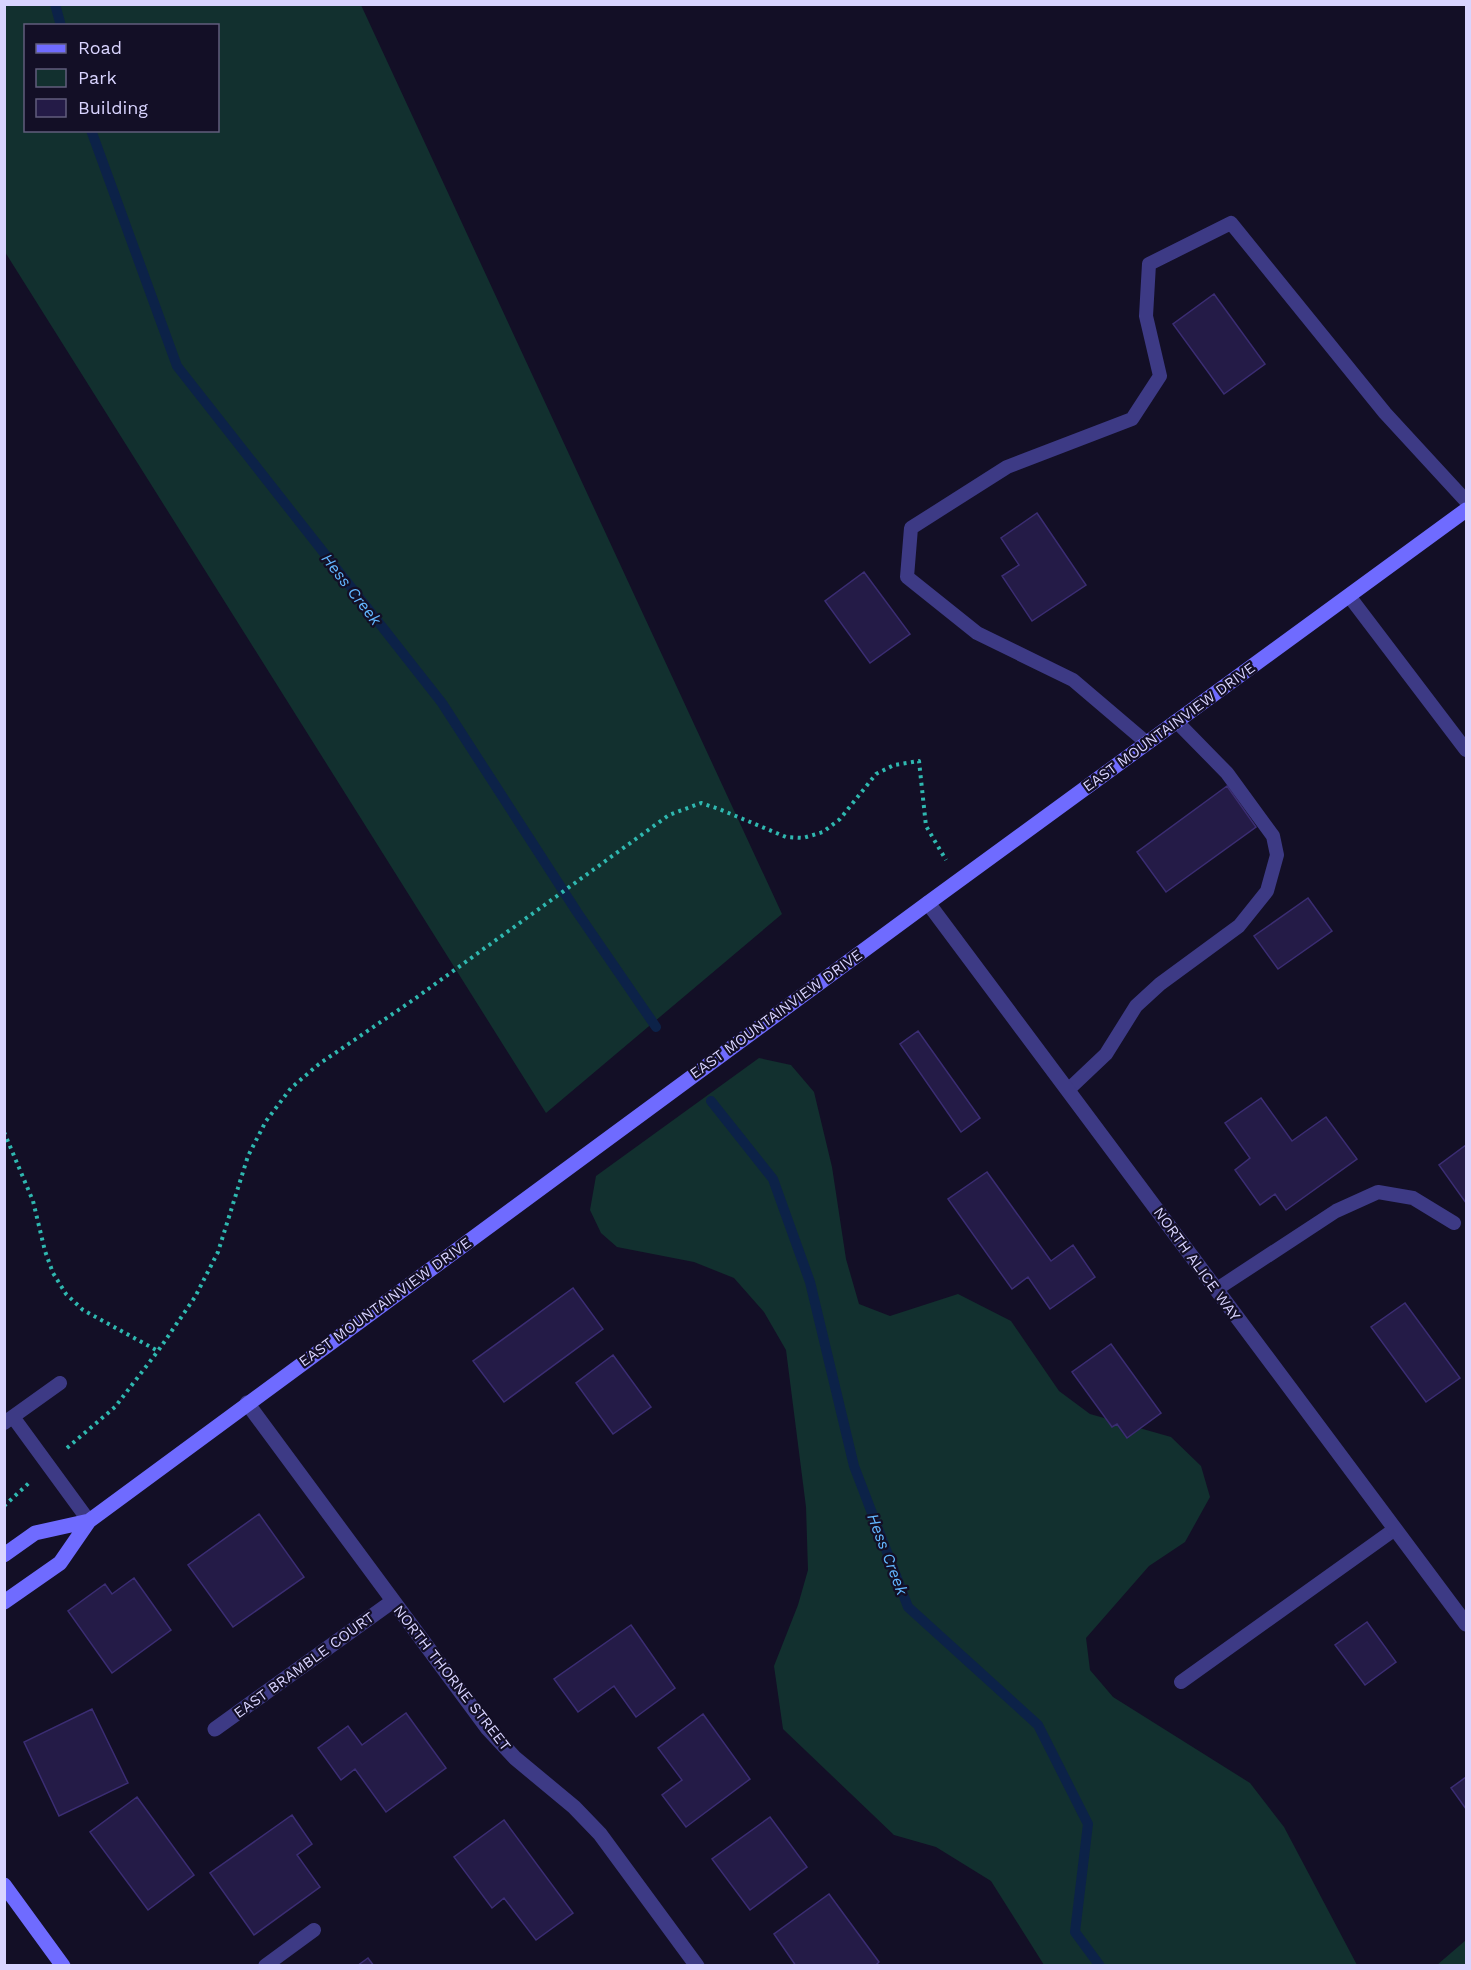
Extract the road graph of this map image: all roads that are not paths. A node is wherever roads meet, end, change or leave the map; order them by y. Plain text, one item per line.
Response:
1 (1467, 501) edge
2 (1467, 510) edge
3 (1349, 596) junction
4 (1176, 721) junction
5 (1147, 743) junction
6 (1467, 750) edge
7 (928, 903) junction
8 (1068, 1090) junction
9 (1454, 1223) dead end
10 (1217, 1289) junction
11 (60, 1383) dead end
12 (247, 1403) junction
13 (9, 1420) edge
14 (89, 1521) junction
15 (1395, 1529) junction
16 (4, 1555) edge
17 (393, 1601) junction
18 (4, 1602) edge
19 (1467, 1624) edge
20 (1181, 1682) dead end
21 (215, 1729) dead end
22 (4, 1885) edge
23 (314, 1930) dead end
24 (63, 1965) edge
25 (265, 1965) edge
26 (697, 1965) edge

1 - 5 lane
2 - 3 main road, EAST MOUNTAINVIEW DRIVE
3 - 4 main road, EAST MOUNTAINVIEW DRIVE
3 - 6 lane
4 - 5 main road, EAST MOUNTAINVIEW DRIVE
4 - 8 lane
5 - 7 main road, EAST MOUNTAINVIEW DRIVE
7 - 8 street, NORTH ALICE WAY
7 - 12 main road, EAST MOUNTAINVIEW DRIVE
8 - 10 street, NORTH ALICE WAY
9 - 10 lane
10 - 15 street, NORTH ALICE WAY
11 - 13 lane
12 - 14 main road, EAST MOUNTAINVIEW DRIVE
12 - 17 street, NORTH THORNE STREET
13 - 14 lane
14 - 16 main road, EAST MOUNTAINVIEW DRIVE
14 - 18 main road, EAST MOUNTAINVIEW DRIVE
15 - 19 street, NORTH ALICE WAY
15 - 20 lane
17 - 21 street, EAST BRAMBLE COURT
17 - 26 street, NORTH THORNE STREET
22 - 24 main road
23 - 25 lane

